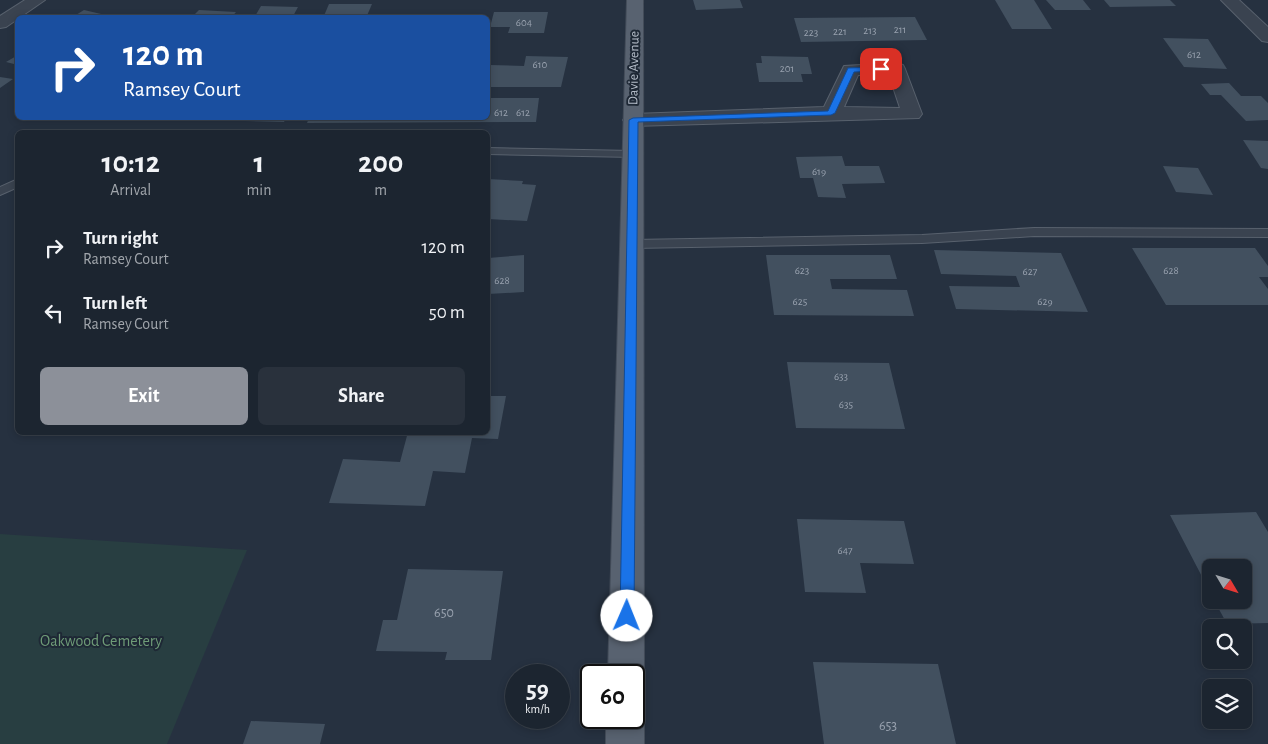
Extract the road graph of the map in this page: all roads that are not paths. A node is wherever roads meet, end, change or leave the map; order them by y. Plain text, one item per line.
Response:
1 (37, 0) edge
2 (635, 0) edge
3 (1229, 0) edge
4 (0, 23) edge
5 (1268, 37) edge
6 (831, 113) dead end
7 (633, 120) junction
8 (490, 151) edge
9 (633, 154) junction
10 (15, 184) edge
11 (0, 192) edge
12 (1268, 233) edge
13 (632, 244) junction
14 (626, 664) edge
15 (626, 729) edge
16 (625, 744) edge

1 - 4 street
2 - 7 main road, Davie Avenue
3 - 5 street
6 - 7 street
7 - 9 main road, Davie Avenue
8 - 9 lane
9 - 13 main road, Davie Avenue
10 - 11 lane
12 - 13 lane
13 - 14 main road, Davie Avenue
15 - 16 main road

